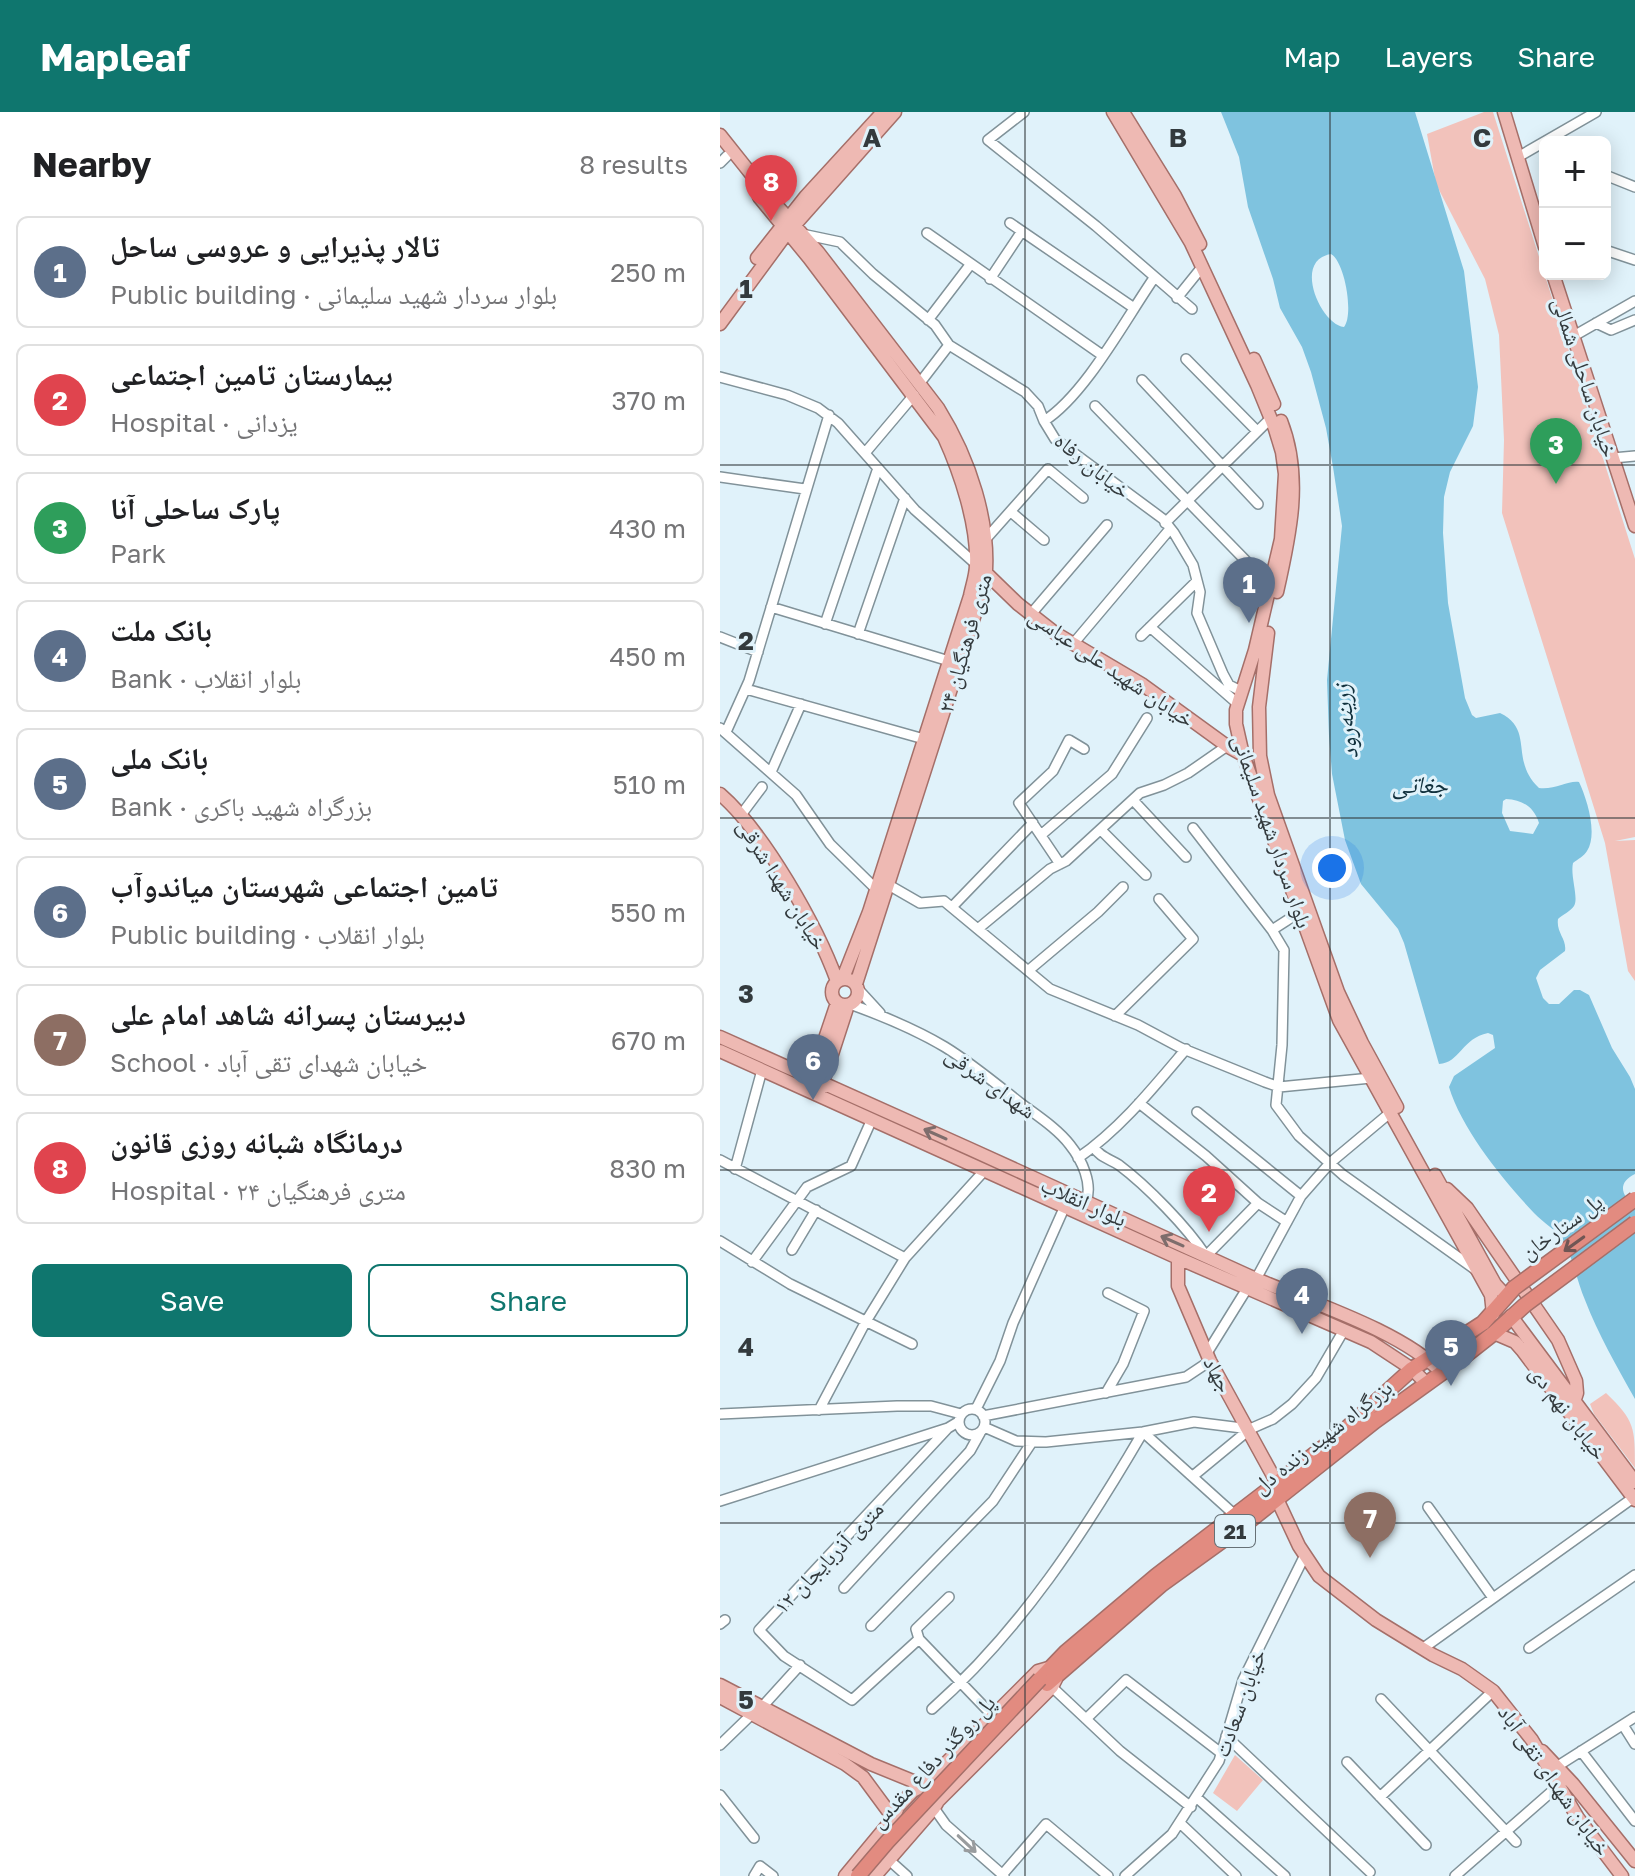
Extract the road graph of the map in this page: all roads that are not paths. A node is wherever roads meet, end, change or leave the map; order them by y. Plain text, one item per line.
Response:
1 (883, 112) edge
2 (895, 112) edge
3 (1024, 112) edge
4 (1113, 112) edge
5 (1123, 112) edge
6 (1504, 112) edge
7 (1596, 112) edge
8 (720, 135) edge
9 (722, 155) edge
10 (1518, 157) junction
11 (1611, 177) edge
12 (1635, 187) edge
13 (1010, 223) dead end
14 (1539, 227) edge
15 (791, 228) junction
16 (1022, 231) junction
17 (927, 233) dead end
18 (1611, 252) edge
19 (1635, 260) edge
20 (970, 265) junction
21 (1202, 267) junction
22 (1154, 278) junction
23 (990, 279) junction
24 (1555, 280) edge
25 (1177, 298) junction
26 (1635, 301) edge
27 (1134, 308) junction
28 (1192, 309) dead end
29 (720, 310) edge
30 (928, 320) junction
31 (1635, 320) edge
32 (1596, 323) junction
33 (720, 324) edge
34 (1572, 337) junction
35 (949, 345) junction
36 (1102, 355) junction
37 (1186, 359) dead end
38 (720, 377) edge
39 (1142, 380) dead end
40 (917, 389) junction
41 (1095, 406) dead end
42 (829, 415) junction
43 (1271, 418) junction
44 (1044, 421) junction
45 (1257, 431) junction
46 (865, 453) junction
47 (1635, 456) edge
48 (1613, 458) junction
49 (1222, 466) junction
50 (878, 468) junction
51 (720, 477) edge
52 (805, 489) junction
53 (905, 498) junction
54 (1083, 498) dead end
55 (1187, 501) junction
56 (1258, 504) dead end
57 (1011, 512) junction
58 (1107, 525) dead end
59 (1168, 526) junction
60 (1635, 526) edge
61 (1044, 540) dead end
62 (984, 541) junction
63 (1250, 565) dead end
64 (981, 569) junction
65 (1197, 581) junction
66 (771, 607) junction
67 (1031, 614) junction
68 (825, 624) junction
69 (1150, 627) junction
70 (858, 634) junction
71 (1141, 636) dead end
72 (720, 637) edge
73 (1073, 644) junction
74 (758, 652) junction
75 (954, 663) junction
76 (746, 689) junction
77 (1259, 695) junction
78 (1239, 698) junction
79 (801, 704) junction
80 (1147, 718) dead end
81 (723, 730) edge
82 (1259, 735) junction
83 (924, 739) junction
84 (1239, 739) junction
85 (1227, 746) junction
86 (1084, 749) dead end
87 (1243, 755) junction
88 (771, 772) junction
89 (762, 787) dead end
90 (721, 799) edge
91 (1133, 800) junction
92 (741, 815) junction
93 (1033, 823) junction
94 (1193, 828) dead end
95 (1101, 830) junction
96 (1041, 835) junction
97 (1186, 857) dead end
98 (1060, 864) junction
99 (1146, 875) dead end
100 (881, 887) junction
101 (1123, 887) dead end
102 (1159, 899) dead end
103 (952, 907) junction
104 (1300, 912) junction
105 (979, 928) junction
106 (1272, 930) junction
107 (1029, 970) junction
108 (840, 980) junction
109 (857, 987) junction
110 (845, 1004) junction
111 (883, 1015) junction
112 (1115, 1016) junction
113 (720, 1037) edge
114 (1186, 1049) junction
115 (720, 1051) edge
116 (762, 1070) junction
117 (1371, 1078) junction
118 (815, 1086) junction
119 (1279, 1087) junction
120 (1139, 1103) junction
121 (1197, 1112) dead end
122 (1391, 1112) junction
123 (872, 1119) junction
124 (1094, 1147) junction
125 (1078, 1158) junction
126 (720, 1160) edge
127 (1330, 1163) junction
128 (735, 1169) junction
129 (985, 1170) junction
130 (1441, 1185) junction
131 (1301, 1196) junction
132 (1635, 1199) edge
133 (798, 1200) junction
134 (1258, 1203) junction
135 (1065, 1206) junction
136 (1084, 1208) junction
137 (816, 1210) junction
138 (1287, 1222) junction
139 (1635, 1223) edge
140 (720, 1241) edge
141 (1470, 1247) junction
142 (792, 1250) dead end
143 (1206, 1256) junction
144 (905, 1258) junction
145 (1178, 1258) junction
146 (752, 1262) junction
147 (1478, 1272) junction
148 (1252, 1283) junction
149 (1510, 1292) junction
150 (1108, 1293) dead end
151 (1493, 1314) junction
152 (1511, 1316) junction
153 (865, 1323) junction
154 (1344, 1330) junction
155 (1494, 1333) junction
156 (1375, 1336) junction
157 (912, 1344) dead end
158 (1209, 1357) junction
159 (1427, 1358) junction
160 (1412, 1369) junction
161 (1442, 1373) junction
162 (1427, 1384) junction
163 (1106, 1393) junction
164 (1570, 1405) junction
165 (819, 1410) junction
166 (980, 1413) junction
167 (720, 1414) edge
168 (959, 1418) junction
169 (948, 1428) junction
170 (1250, 1429) junction
171 (982, 1430) junction
172 (1143, 1432) junction
173 (1032, 1442) junction
174 (1193, 1476) junction
175 (1635, 1482) edge
176 (1277, 1492) junction
177 (1634, 1499) edge
178 (720, 1501) edge
179 (1428, 1507) dead end
180 (1236, 1516) junction
181 (1305, 1555) junction
182 (1635, 1575) edge
183 (844, 1588) dead end
184 (949, 1597) dead end
185 (1493, 1598) junction
186 (871, 1626) dead end
187 (919, 1639) junction
188 (1529, 1648) dead end
189 (1422, 1649) junction
190 (800, 1665) junction
191 (1050, 1678) junction
192 (961, 1683) junction
193 (720, 1685) edge
194 (1493, 1691) junction
195 (720, 1697) edge
196 (1381, 1699) dead end
197 (932, 1709) dead end
198 (757, 1710) junction
199 (993, 1716) junction
200 (1635, 1717) edge
201 (1086, 1719) junction
202 (1623, 1725) junction
203 (1226, 1736) junction
204 (1635, 1744) edge
205 (720, 1745) edge
206 (1431, 1749) junction
207 (1581, 1751) junction
208 (1221, 1753) junction
209 (848, 1758) junction
210 (1347, 1762) dead end
211 (939, 1769) junction
212 (1553, 1769) junction
213 (957, 1782) junction
214 (923, 1786) junction
215 (1558, 1786) junction
216 (720, 1795) edge
217 (1196, 1797) junction
218 (1380, 1797) junction
219 (936, 1805) junction
220 (1191, 1807) junction
221 (894, 1817) junction
222 (1635, 1821) edge
223 (1180, 1823) junction
224 (914, 1829) junction
225 (1505, 1830) junction
226 (754, 1838) dead end
227 (1516, 1842) dead end
228 (1426, 1845) dead end
229 (870, 1848) junction
230 (888, 1859) junction
231 (1635, 1861) edge
232 (1370, 1872) dead end
233 (1003, 1875) edge
234 (754, 1876) edge
235 (773, 1876) edge
236 (845, 1876) edge
237 (858, 1876) edge
238 (872, 1876) edge
239 (907, 1876) edge
240 (1108, 1876) edge
241 (1125, 1876) edge
242 (1236, 1876) edge
243 (1285, 1876) edge
244 (1455, 1876) edge
245 (1622, 1876) edge

1 - 15 main road
2 - 15 main road
3 - 22 street
4 - 21 main road, بلوار سردار شهید سلیمانی
5 - 77 main road, بلوار سردار شهید سلیمانی
6 - 10 main road
7 - 10 street
8 - 15 main road, ۲۴ متری فرهنگیان
9 - 15 main road, ۲۴ متری فرهنگیان
10 - 14 main road
11 - 12 street
13 - 16 street
15 - 29 main road
15 - 30 street, خیابان رفاه
15 - 33 main road
15 - 40 main road, ۲۴ متری فرهنگیان
16 - 23 street
16 - 27 street
17 - 20 street
18 - 19 street
20 - 23 street
20 - 30 street
21 - 25 street
21 - 43 main road, بلوار سردار شهید سلیمانی
22 - 25 street
22 - 27 street
23 - 36 street
24 - 34 main road, خیابان ساحلی شمالی
25 - 28 street
26 - 32 street
27 - 36 street
30 - 35 street, خیابان رفاه
31 - 32 street
32 - 34 street
34 - 48 main road, خیابان ساحلی شمالی
35 - 40 street
35 - 44 street, خیابان رفاه
36 - 44 street
37 - 45 street
38 - 42 street
39 - 49 street
40 - 46 street
40 - 62 main road, ۲۴ متری فرهنگیان
40 - 64 main road, ۲۴ متری فرهنگیان
41 - 55 street
42 - 46 street
42 - 52 street
43 - 45 street
43 - 78 main road, بلوار سردار شهید سلیمانی
44 - 59 street, خیابان رفاه
45 - 49 street
46 - 50 street
47 - 48 street
48 - 60 main road, خیابان ساحلی شمالی
49 - 55 street
49 - 56 street
50 - 53 street
50 - 68 street
51 - 52 street
52 - 66 street
53 - 64 street
53 - 70 street
54 - 57 street
55 - 59 street
55 - 63 street
57 - 61 street
57 - 62 street
58 - 67 street
59 - 65 street, خیابان رفاه
59 - 73 street
62 - 64 main road, ۲۴ متری فرهنگیان
64 - 67 main road, خیابان شهید علی عباسی
64 - 75 main road, ۲۴ متری فرهنگیان
65 - 69 street
65 - 78 street, خیابان رفاه
66 - 68 street
66 - 74 street
67 - 73 main road, خیابان شهید علی عباسی
68 - 70 street
69 - 71 street
69 - 78 street
70 - 75 street
72 - 74 street
73 - 85 main road, خیابان شهید علی عباسی
74 - 76 street
75 - 83 main road, ۲۴ متری فرهنگیان
75 - 100 main road, ۲۴ متری فرهنگیان
76 - 79 street
76 - 81 street
77 - 78 main road
77 - 82 main road, بلوار سردار شهید سلیمانی
78 - 84 main road, بلوار سردار شهید سلیمانی
79 - 83 street
79 - 88 street
80 - 96 street
81 - 88 street
82 - 84 main road
82 - 130 main road, بلوار سردار شهید سلیمانی
83 - 100 main road, ۲۴ متری فرهنگیان
84 - 87 main road, بلوار سردار شهید سلیمانی
85 - 87 main road, خیابان شهید علی عباسی
85 - 91 street
86 - 93 street
87 - 104 main road, بلوار سردار شهید سلیمانی
88 - 100 street
89 - 92 street
90 - 92 main road, خیابان شهدا شرقی
91 - 95 street
91 - 97 street
92 - 108 main road, خیابان شهدا شرقی
93 - 96 street
93 - 103 street
94 - 106 street
95 - 98 street
95 - 99 street
96 - 98 street
98 - 105 street
100 - 103 street
100 - 108 main road, ۲۴ متری فرهنگیان
100 - 109 main road, ۲۴ متری فرهنگیان
101 - 107 street
102 - 112 street
103 - 105 street
104 - 106 street
104 - 117 main road, بلوار سردار شهید سلیمانی
105 - 107 street
106 - 119 street
107 - 112 street
108 - 109 main road
108 - 110 main road
109 - 110 main road
109 - 111 street
110 - 111 street, شهدای شرقی
110 - 118 main road
111 - 125 street, شهدای شرقی
112 - 114 street
113 - 118 main road, بلوار انقلاب
114 - 119 street
114 - 120 street
115 - 116 main road, بلوار انقلاب
116 - 118 main road, بلوار انقلاب
116 - 128 street
117 - 119 street
117 - 122 main road, بلوار سردار شهید سلیمانی
118 - 123 main road, بلوار انقلاب
136 -> 118 main road, بلوار انقلاب
119 - 127 street
120 - 124 street
120 - 134 street
121 - 131 street
122 - 127 street
122 - 141 main road, بلوار سردار شهید سلیمانی
123 - 129 main road, بلوار انقلاب
123 - 133 street
124 - 125 street
124 - 143 street
125 - 136 street, شهدای شرقی
126 - 128 street
127 - 131 street
127 - 147 street
128 - 133 street
129 - 135 main road, بلوار انقلاب
129 - 144 street
130 - 141 main road, بلوار سردار شهید سلیمانی
130 - 164 main road
131 - 138 street
132 -> 149 highway, پل ستارخان / 21, bridge
133 - 137 street
133 - 146 street
134 - 138 street
134 - 143 street
135 - 136 main road, بلوار انقلاب
135 - 166 street
143 -> 136 main road, بلوار انقلاب
136 - 145 main road, بلوار انقلاب
137 - 142 street
137 - 144 street
138 - 148 street
139 - 152 highway, پل ستارخان / 21, bridge
140 - 146 street
141 - 147 main road, بلوار سردار شهید سلیمانی
141 - 149 main road, بلوار سردار شهید سلیمانی
143 - 148 main road, بلوار انقلاب
144 - 153 street
145 - 148 main road, بلوار انقلاب
145 - 158 main road, جهاد
146 - 153 street
147 - 151 main road, بلوار سردار شهید سلیمانی
148 - 154 main road, بلوار انقلاب
148 - 156 main road, بلوار انقلاب
148 - 158 street
149 - 151 highway, 21
150 - 163 street
151 - 159 highway, 21
152 - 155 highway, 21
152 - 164 main road, خیابان نهم دی
153 - 157 street
153 - 165 street
154 - 156 main road, بلوار انقلاب
154 - 170 street
155 - 161 highway, 21
155 - 164 main road, خیابان نهم دی
156 - 159 main road, بلوار انقلاب
156 - 160 main road, بلوار انقلاب
158 - 163 street
158 - 170 main road, جهاد
159 - 160 highway, 21
159 - 161 main road, بلوار انقلاب
160 - 162 main road, بلوار انقلاب
160 - 176 highway, بزرگراه شهید زنده دل / 21
161 - 162 highway, 21
162 - 176 highway, بزرگراه شهید زنده دل / 21
163 - 166 street
164 - 175 main road, خیابان نهم دی
164 - 177 main road, خیابان نهم دی
165 - 167 street
165 - 168 street
166 - 168 street
166 - 171 street
168 - 169 street
168 - 171 street
169 - 178 street
169 - 190 street, ۱۲ متری آذربایجان
170 - 172 street
170 - 174 street
170 - 176 main road, جهاد
171 - 173 street
171 - 183 street
172 - 173 street
172 - 174 street
172 - 192 street
173 - 186 street
174 - 180 street
176 - 180 highway, بزرگراه شهید زنده دل / 21
176 - 181 main road, خیابان شهدای تقی آباد
176 - 191 highway, بزرگراه شهید زنده دل / 21
177 - 185 street
179 - 185 street
180 - 191 highway, بزرگراه شهید زنده دل / 21
181 - 189 main road, خیابان شهدای تقی آباد
181 - 203 street, خیابان سعادت
182 - 188 street
184 - 187 street
185 - 189 street
187 - 190 street, ۱۲ متری آذربایجان
187 - 192 street
189 - 194 main road, خیابان شهدای تقی آباد
190 - 198 street
191 - 199 main road, بزرگراه شهید زنده دل
191 - 201 street
191 - 213 main road, بزرگراه شهید زنده دل
191 - 237 highway, پل روگذر دفاع مقدس / 21, bridge
191 - 238 highway, 21
192 - 197 street
192 - 199 street
193 - 198 main road
194 - 206 street
194 - 212 main road, خیابان شهدای تقی آباد
195 - 198 main road
196 - 206 street
198 - 205 street
198 - 209 main road
199 - 211 main road, بزرگراه شهید زنده دل
200 - 202 street
201 - 208 street
201 - 220 street
202 - 204 street
202 - 207 street
203 - 208 street, خیابان سعادت
203 - 232 street
206 - 218 street
206 - 225 street
207 - 212 street
207 - 222 street
208 - 217 street, خیابان سعادت
209 - 214 main road
209 - 221 main road
210 - 218 street
211 - 213 main road
211 - 214 main road, بزرگراه شهید زنده دل
212 - 215 main road, خیابان شهدای تقی آباد
212 - 231 main road
213 - 219 main road, بزرگراه شهید زنده دل
214 - 219 main road
214 - 221 main road, بزرگراه شهید زنده دل
215 - 225 street
215 - 245 main road, خیابان شهدای تقی آباد
216 - 226 street
217 - 220 street, خیابان سعادت
217 - 243 street
218 - 228 street
219 - 224 main road, بزرگراه شهید زنده دل
219 -> 233 street
220 - 223 street, خیابان سعادت
221 - 224 main road
221 - 229 main road, بزرگراه شهید زنده دل
223 - 241 street, خیابان سعادت
223 - 242 street
224 - 230 main road, بزرگراه شهید زنده دل
225 - 227 street
225 - 244 street
229 - 230 main road
229 - 236 main road, بزرگراه شهید زنده دل
230 - 238 main road, بزرگراه شهید زنده دل
230 - 239 street
233 - 240 street
234 - 235 street

